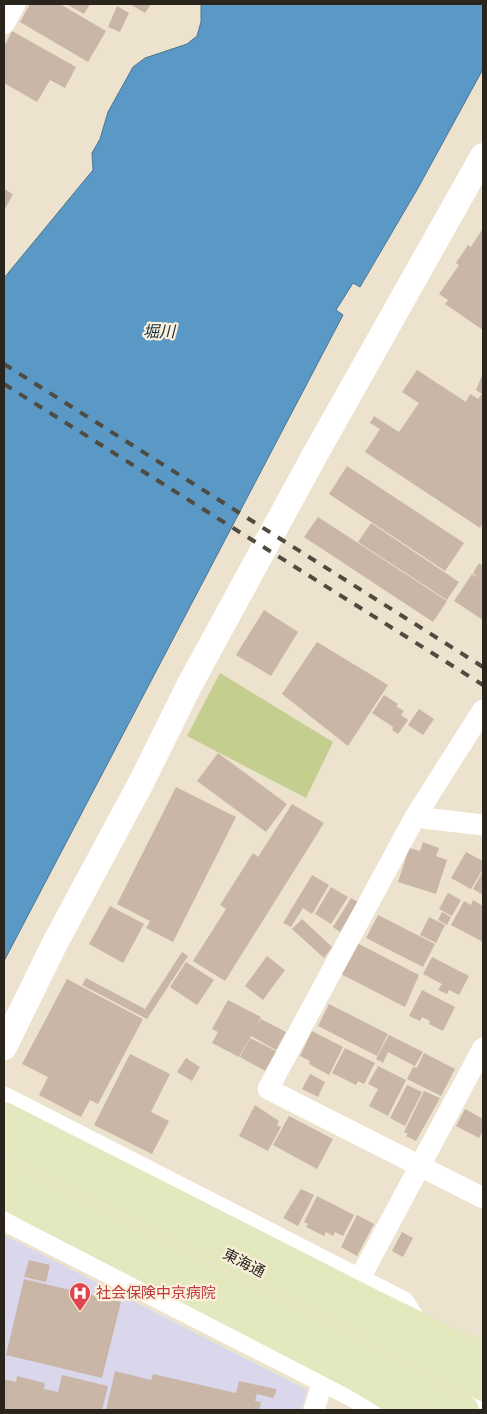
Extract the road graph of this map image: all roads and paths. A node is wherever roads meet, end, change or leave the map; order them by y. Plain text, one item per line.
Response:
1 (15, 4) edge
2 (4, 24) edge
3 (483, 156) edge
4 (483, 710) edge
5 (415, 817) junction
6 (483, 825) edge
7 (4, 1047) edge
8 (483, 1048) edge
9 (4, 1097) edge
10 (4, 1116) edge
11 (4, 1140) edge
12 (420, 1166) junction
13 (4, 1173) edge
14 (4, 1195) edge
15 (483, 1198) edge
16 (4, 1220) edge
17 (360, 1278) junction
18 (418, 1325) junction
19 (483, 1357) edge
20 (323, 1381) junction
21 (483, 1387) edge
22 (401, 1405) edge
23 (483, 1405) edge
24 (314, 1410) edge
25 (465, 1410) edge
26 (482, 1410) edge

1 - 2 street
3 - 7 street
4 - 5 street
5 - 6 street
5 - 12 street
8 - 12 street
9 - 17 street
10 - 18 main road
11 - 21 main road, 東海通
12 - 15 street
12 - 17 street
13 - 25 main road, 東海通
14 - 22 main road
16 - 20 street
17 - 18 street
18 - 19 main road
20 - 22 street
20 - 24 street
23 - 26 main road

